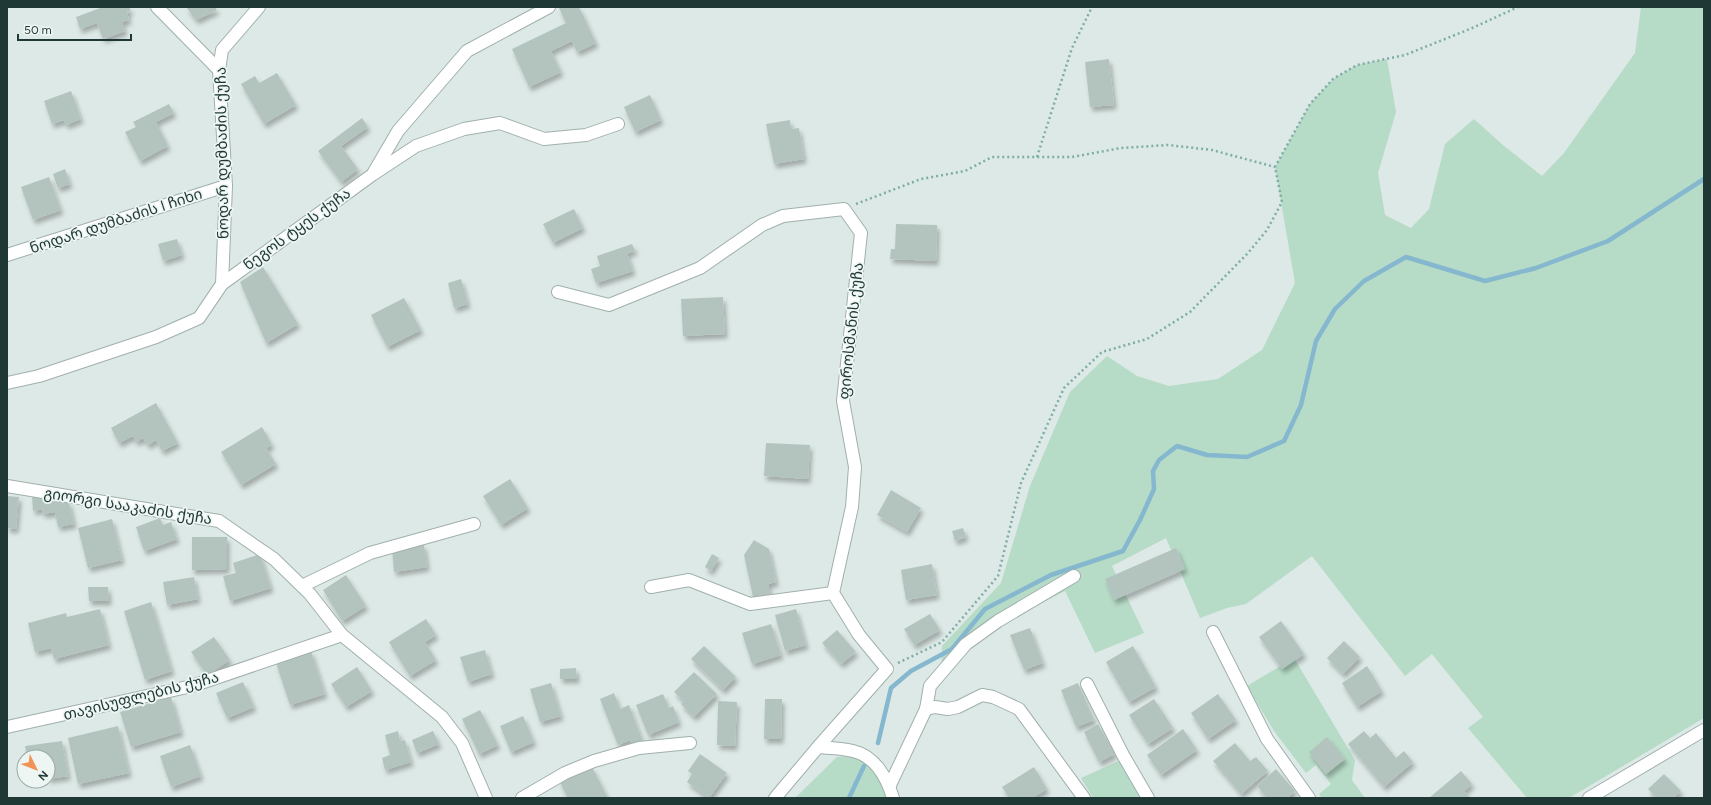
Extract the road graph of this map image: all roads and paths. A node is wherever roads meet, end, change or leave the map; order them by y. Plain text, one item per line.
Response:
1 (156, 7) edge
2 (259, 7) edge
3 (549, 7) edge
4 (1092, 7) edge
5 (1518, 7) edge
6 (219, 70) junction
7 (618, 124) dead end
8 (1037, 157) junction
9 (1275, 167) junction
10 (372, 175) junction
11 (226, 186) junction
12 (844, 209) junction
13 (7, 255) edge
14 (222, 284) junction
15 (558, 292) dead end
16 (7, 383) edge
17 (7, 486) edge
18 (474, 524) dead end
19 (1074, 576) dead end
20 (302, 586) junction
21 (651, 587) dead end
22 (834, 593) junction
23 (1213, 632) dead end
24 (342, 635) junction
25 (887, 669) junction
26 (1087, 684) dead end
27 (926, 709) junction
28 (7, 727) edge
29 (1704, 730) edge
30 (690, 743) dead end
31 (818, 747) junction
32 (890, 785) junction
33 (486, 798) edge
34 (522, 798) edge
35 (775, 798) edge
36 (893, 798) edge
37 (1084, 798) edge
38 (1148, 798) edge
39 (1309, 798) edge
40 (1590, 798) edge

1 - 6 street
2 - 6 street, ნოდარ დუმბაძის ქუჩა
3 - 10 street, ნეგოს ტყეს ქუჩა
4 - 8 path
5 - 9 path
6 - 11 street, ნოდარ დუმბაძის ქუჩა
7 - 10 street, ნეგოს ტყეს ქუჩა
8 - 9 path
8 - 12 path
9 - 25 path
10 - 14 street, ნეგოს ტყეს ქუჩა
11 - 13 street, ნოდარ დუმბაძის I ჩიხი
11 - 14 street, ნოდარ დუმბაძის ქუჩა
12 - 15 street
12 - 22 street, ფიროსმანის ქუჩა
14 - 16 street
17 - 20 street, გიორგი სააკაძის ქუჩა
18 - 20 street
19 - 27 street
20 - 24 street, გიორგი სააკაძის ქუჩა
21 - 22 street
22 - 25 street
23 - 39 street
24 - 28 street, თავისუფლების ქუჩა
24 - 33 street, გიორგი სააკაძის ქუჩა
25 - 31 street
26 - 38 street
27 - 32 street
27 - 37 street
29 - 40 street
30 - 34 street
31 - 32 street
31 - 35 street
32 - 36 street

